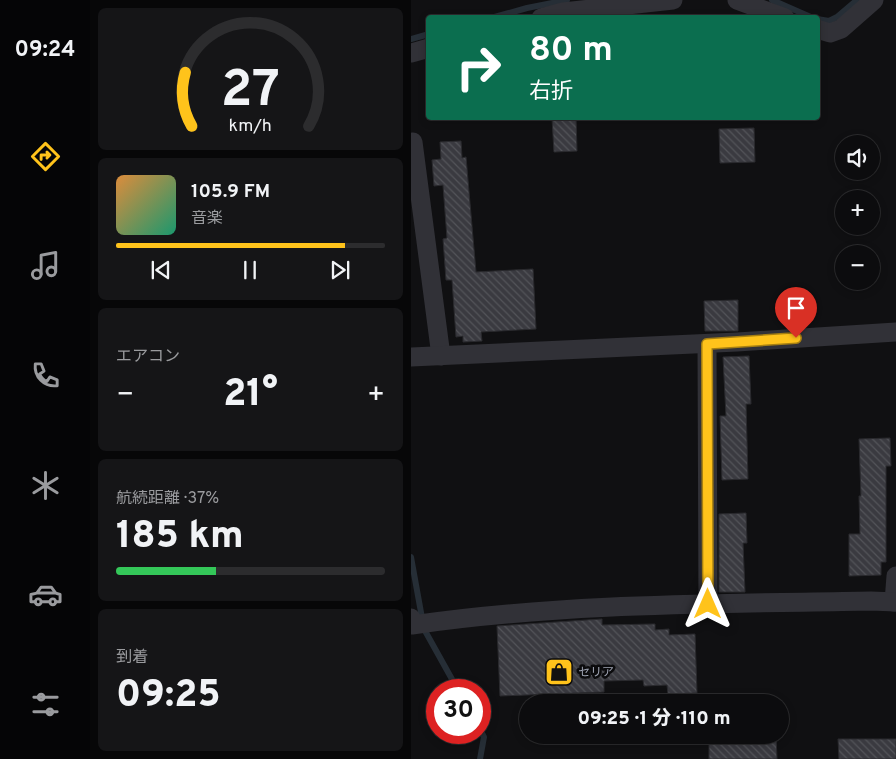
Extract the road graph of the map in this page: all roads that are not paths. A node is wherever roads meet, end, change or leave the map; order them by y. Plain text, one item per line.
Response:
1 (673, 0) edge
2 (737, 0) edge
3 (874, 0) edge
4 (552, 15) edge
5 (777, 15) edge
6 (820, 30) edge
7 (426, 49) edge
8 (411, 53) edge
9 (413, 142) dead end
10 (896, 332) edge
11 (707, 344) junction
12 (441, 356) junction
13 (411, 357) edge
14 (896, 576) edge
15 (895, 602) edge
16 (708, 604) junction
17 (419, 622) edge

1 - 4 street
2 - 5 street
3 - 6 street
7 - 8 street
9 - 12 street
10 - 11 street
11 - 12 street
11 - 16 street
12 - 13 street
14 - 15 street
15 - 16 street
16 - 17 street

